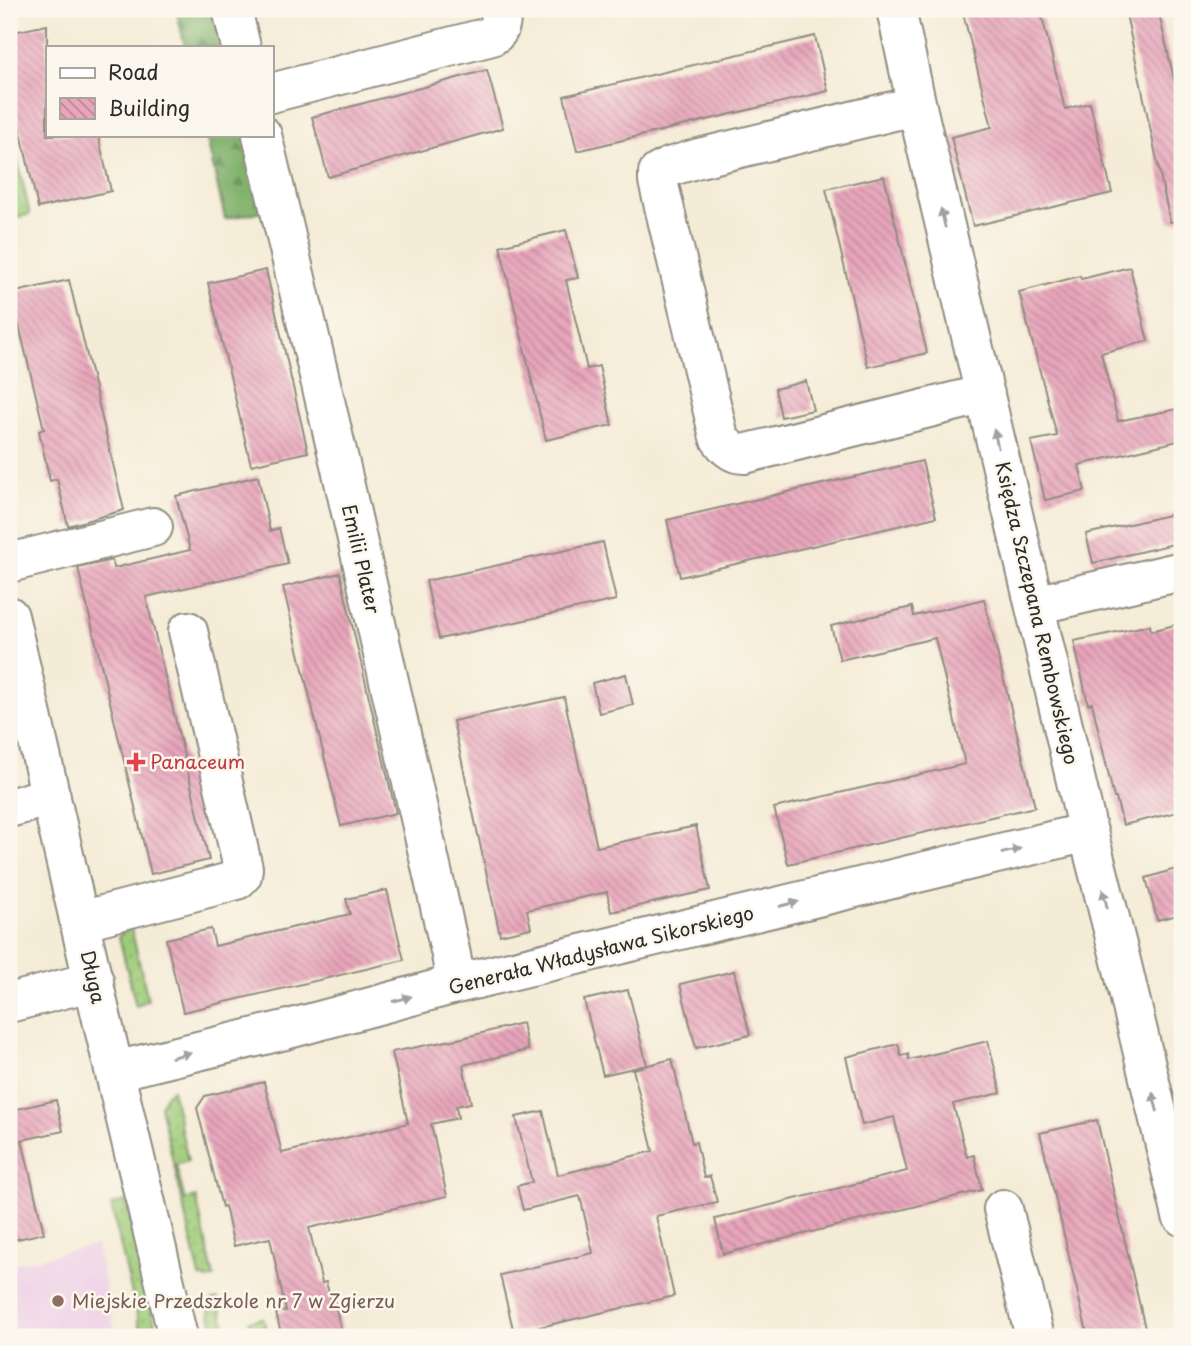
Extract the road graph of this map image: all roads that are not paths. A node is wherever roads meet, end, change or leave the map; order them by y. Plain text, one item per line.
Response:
1 (232, 9) edge
2 (499, 9) edge
3 (896, 9) edge
4 (241, 46) edge
5 (273, 92) edge
6 (916, 107) junction
7 (262, 136) edge
8 (985, 394) junction
9 (153, 527) dead end
10 (9, 563) edge
11 (1182, 571) edge
12 (1035, 605) junction
13 (9, 616) edge
14 (188, 631) dead end
15 (51, 796) junction
16 (9, 808) edge
17 (1088, 831) junction
18 (80, 921) junction
19 (94, 981) junction
20 (456, 984) junction
21 (9, 1003) edge
22 (115, 1071) junction
23 (1003, 1209) dead end
24 (1182, 1216) edge
25 (178, 1337) edge
26 (1035, 1337) edge

1 - 4 street
2 - 5 street
3 - 6 street, Księdza Szczepana Rembowskiego
8 -> 6 street, Księdza Szczepana Rembowskiego
6 - 8 street
7 - 20 street, Emilii Plater
12 -> 8 street, Księdza Szczepana Rembowskiego
9 - 10 street
11 - 12 street
12 - 17 street, Księdza Szczepana Rembowskiego
13 - 15 street, Długa
14 - 18 street
15 - 16 street
15 - 18 street, Długa
20 -> 17 street, Generała Władysława Sikorskiego
24 -> 17 street, Księdza Szczepana Rembowskiego
18 - 19 street, Długa
19 - 21 street
19 - 22 street, Długa
22 -> 20 street, Generała Władysława Sikorskiego
22 - 25 street, Długa
23 - 26 street

